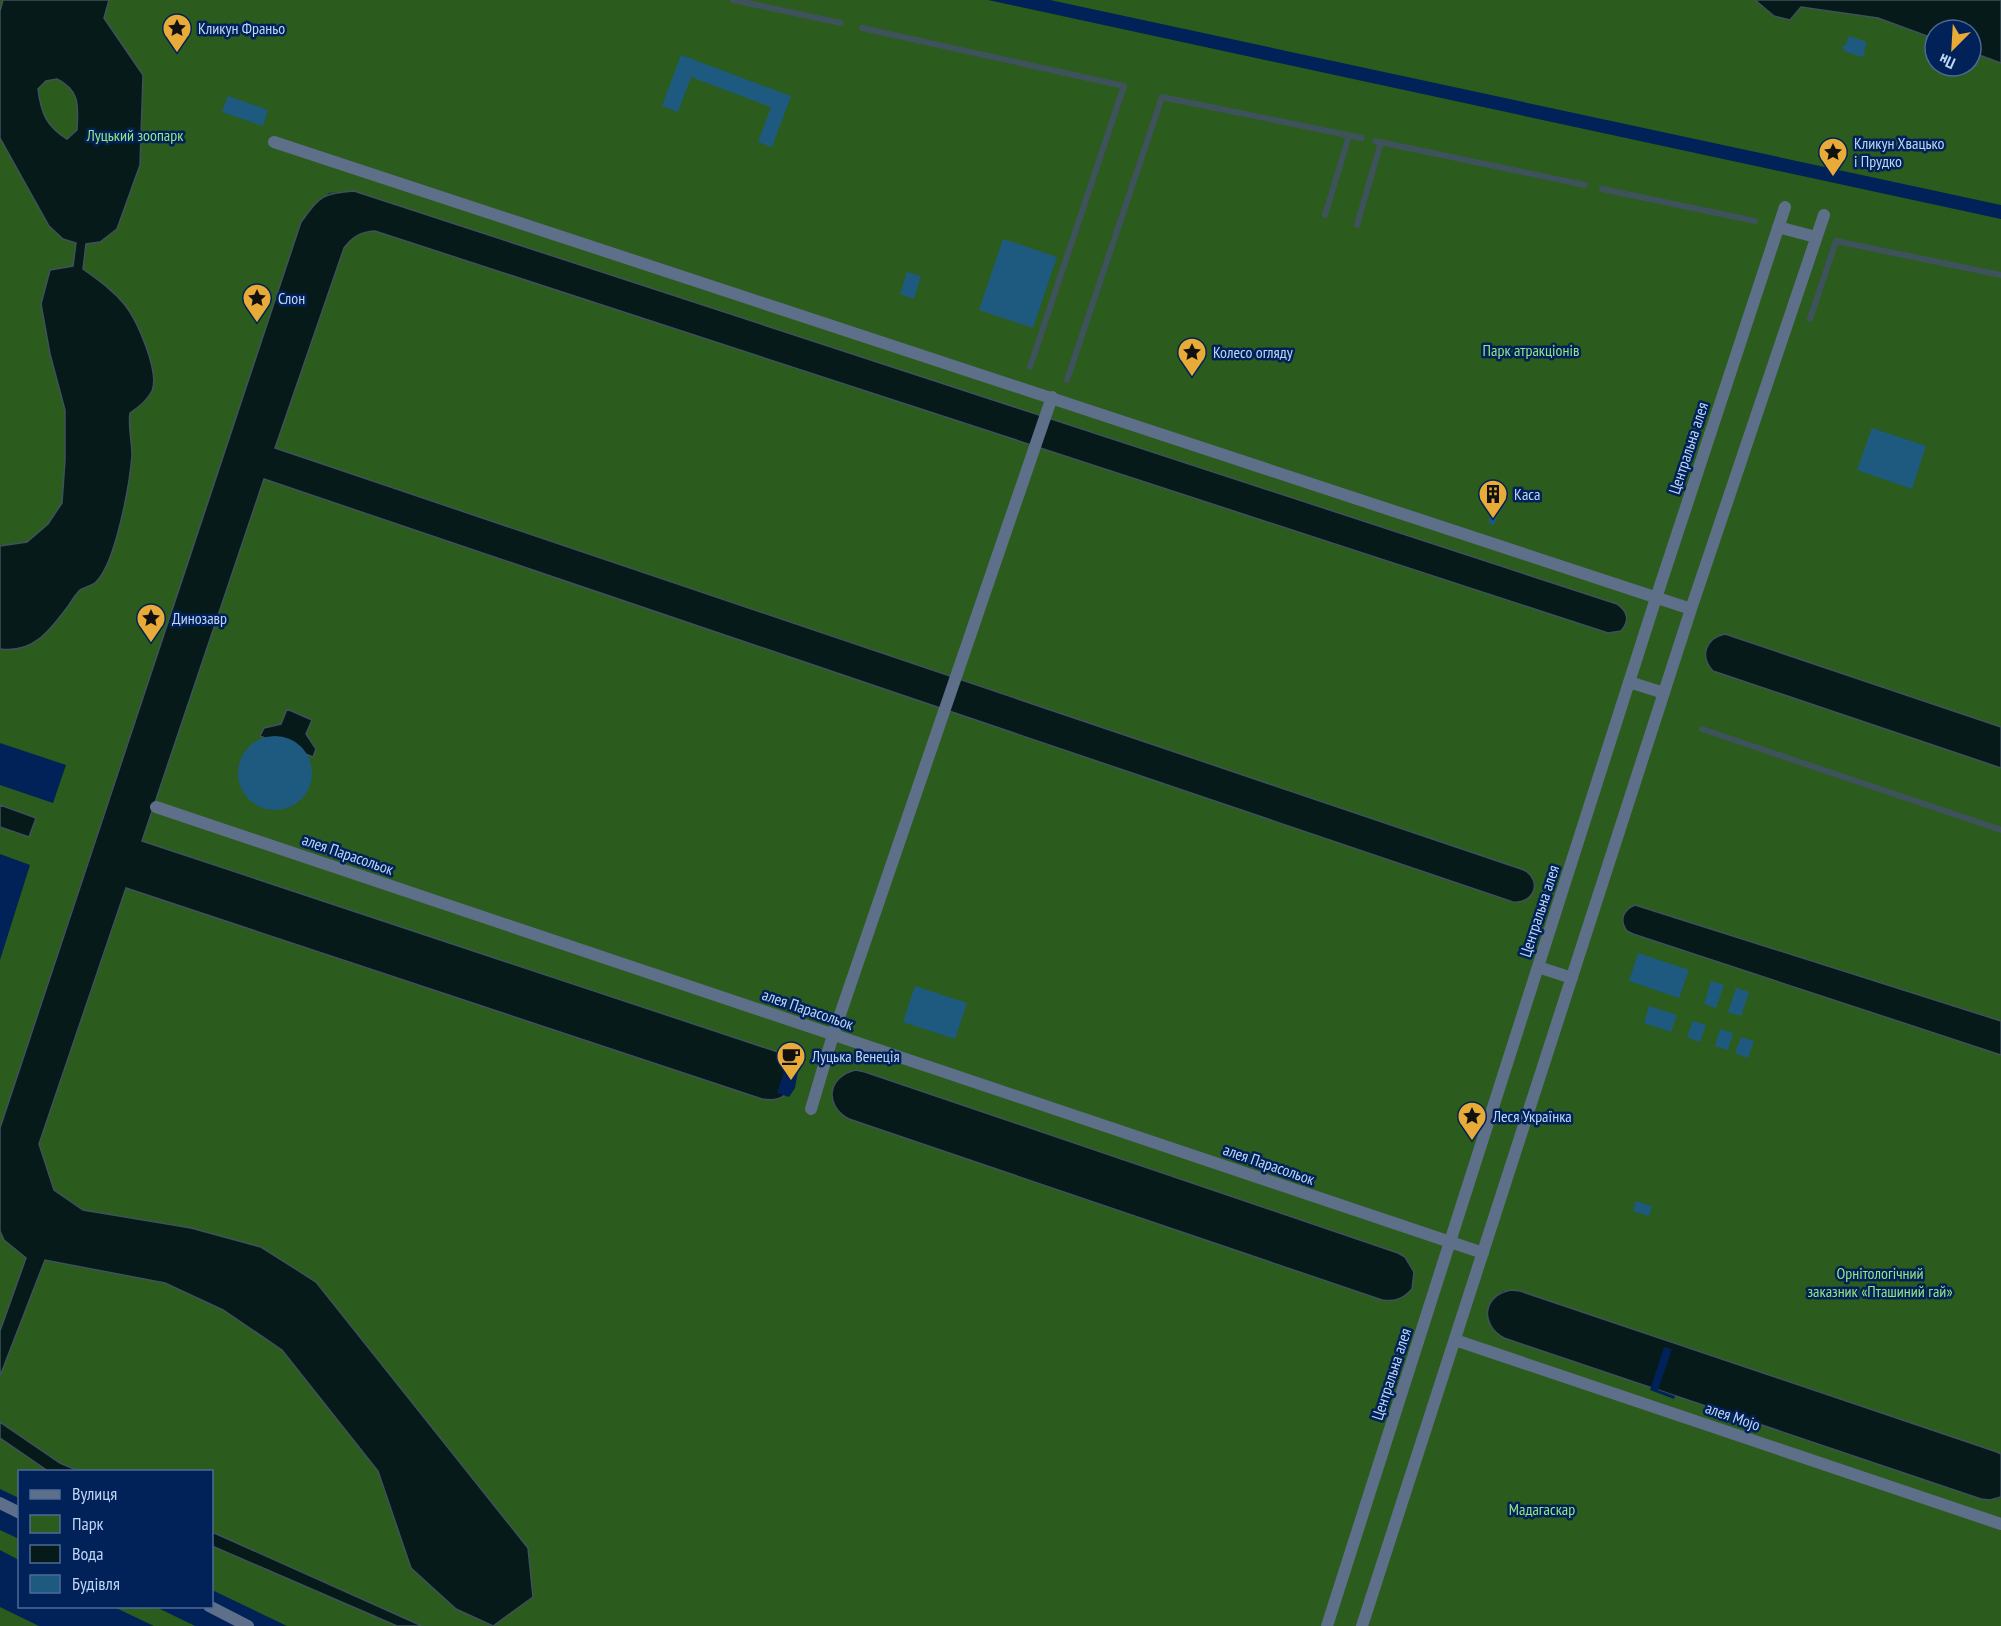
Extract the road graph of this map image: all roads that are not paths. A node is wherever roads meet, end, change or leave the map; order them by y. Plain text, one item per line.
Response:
1 (273, 142) dead end
2 (1785, 207) dead end
3 (1824, 215) dead end
4 (1778, 227) junction
5 (1816, 237) junction
6 (1052, 397) junction
7 (1656, 598) junction
8 (1691, 609) junction
9 (1629, 682) junction
10 (1664, 693) junction
11 (156, 807) dead end
12 (1538, 967) junction
13 (1572, 978) junction
14 (833, 1035) junction
15 (811, 1109) dead end
16 (1450, 1242) junction
17 (1483, 1253) junction
18 (1455, 1340) junction
19 (0, 1503) edge
20 (18, 1512) edge
21 (2001, 1524) edge
22 (212, 1608) edge
23 (248, 1626) edge
24 (1327, 1626) edge
25 (1362, 1626) edge

1 - 6 street
2 - 4 street, Центральна алея
3 - 5 street
4 - 5 street
4 - 7 street, Центральна алея
5 - 8 street
6 - 7 street
6 - 14 street
7 - 8 street
7 - 9 street, Центральна алея
8 - 10 street
9 - 10 street
9 - 12 street, Центральна алея
10 - 13 street
11 - 14 street, алея Парасольок
12 - 13 street
12 - 16 street, Центральна алея
13 - 17 street
14 - 15 street
14 - 16 street, алея Парасольок
16 - 17 street, алея Парасольок
16 - 24 street, Центральна алея
17 - 18 street
18 - 21 street, алея Mojo
18 - 25 street
19 - 20 street
22 - 23 street

